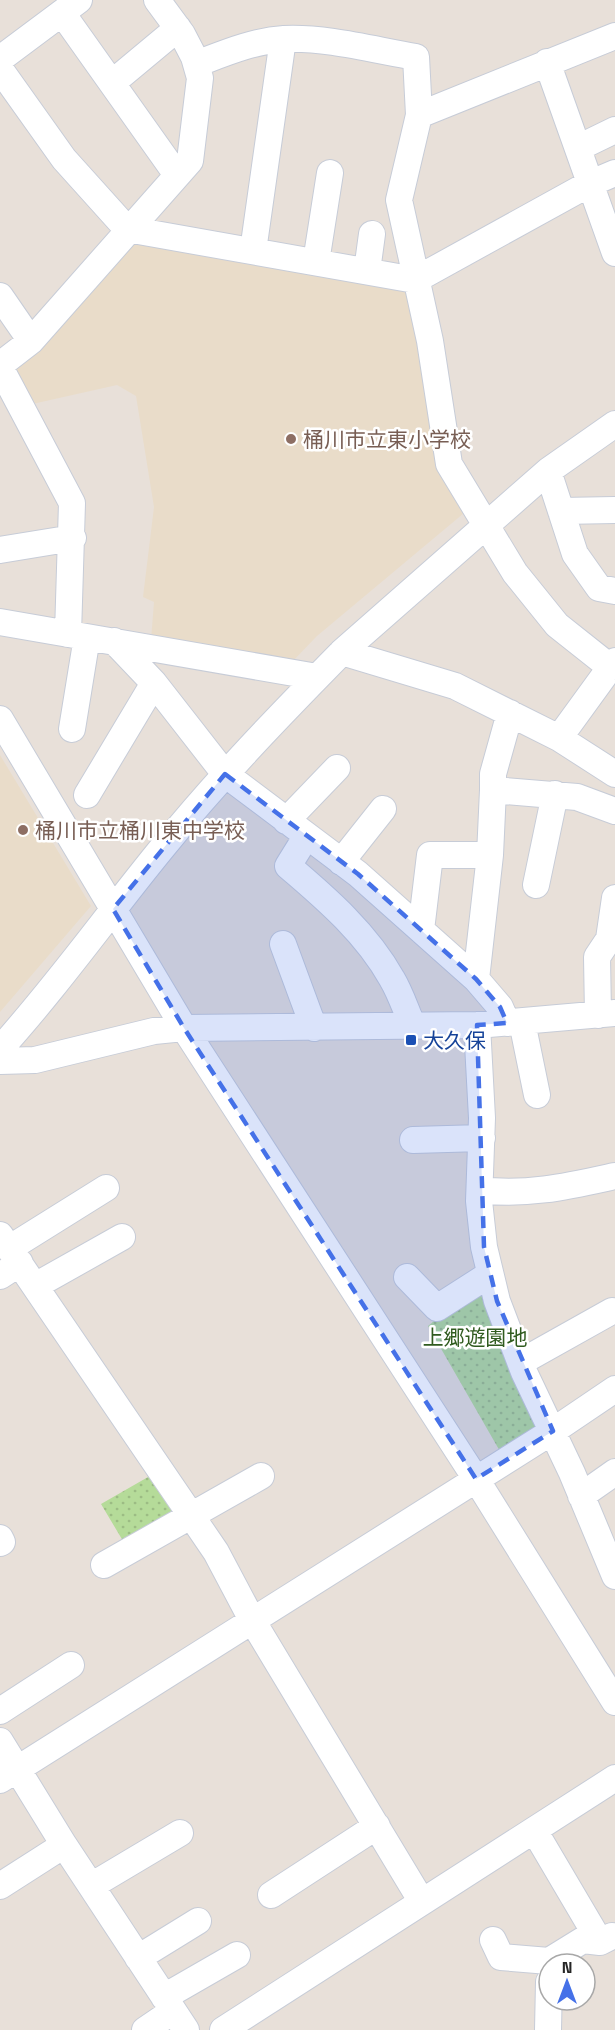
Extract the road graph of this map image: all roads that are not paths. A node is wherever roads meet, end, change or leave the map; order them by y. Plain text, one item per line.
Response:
1 (158, 0) edge
2 (70, 7) edge
3 (178, 28) junction
4 (615, 36) edge
5 (283, 39) junction
6 (0, 59) edge
7 (547, 62) junction
8 (196, 64) junction
9 (0, 69) edge
10 (112, 84) junction
11 (419, 115) junction
12 (615, 130) edge
13 (578, 147) junction
14 (330, 173) dead end
15 (615, 173) edge
16 (177, 175) junction
17 (589, 184) junction
18 (127, 229) junction
19 (372, 234) dead end
20 (253, 251) junction
21 (615, 253) edge
22 (316, 262) junction
23 (367, 271) junction
24 (415, 280) junction
25 (0, 296) edge
26 (31, 341) junction
27 (0, 366) edge
28 (615, 424) edge
29 (548, 471) junction
30 (615, 510) edge
31 (561, 511) junction
32 (487, 524) junction
33 (73, 538) junction
34 (0, 550) edge
35 (615, 591) edge
36 (0, 622) edge
37 (78, 635) junction
38 (114, 641) junction
39 (342, 652) junction
40 (612, 664) edge
41 (317, 677) junction
42 (153, 683) junction
43 (510, 712) junction
44 (0, 719) edge
45 (72, 729) dead end
46 (559, 738) junction
47 (591, 759) junction
48 (337, 768) dead end
49 (225, 774) junction
50 (615, 774) edge
51 (492, 790) junction
52 (87, 795) dead end
53 (566, 796) junction
54 (383, 809) dead end
55 (615, 810) edge
56 (286, 821) junction
57 (306, 837) junction
58 (490, 855) junction
59 (341, 862) junction
60 (536, 885) dead end
61 (615, 898) edge
62 (113, 909) junction
63 (421, 930) junction
64 (283, 944) dead end
65 (476, 979) junction
66 (606, 1014) edge
67 (514, 1023) junction
68 (477, 1024) junction
69 (413, 1026) junction
70 (184, 1028) junction
71 (314, 1029) junction
72 (0, 1049) edge
73 (0, 1061) edge
74 (537, 1095) dead end
75 (482, 1138) junction
76 (412, 1140) dead end
77 (615, 1176) edge
78 (106, 1188) dead end
79 (480, 1190) junction
80 (122, 1237) dead end
81 (8, 1256) edge
82 (490, 1274) junction
83 (407, 1277) dead end
84 (36, 1286) junction
85 (612, 1311) dead end
86 (521, 1362) junction
87 (615, 1389) edge
88 (553, 1431) junction
89 (615, 1472) edge
90 (261, 1476) dead end
91 (476, 1479) junction
92 (581, 1496) junction
93 (191, 1516) junction
94 (0, 1538) edge
95 (0, 1544) edge
96 (612, 1562) edge
97 (104, 1565) dead end
98 (252, 1620) junction
99 (70, 1665) dead end
100 (615, 1702) edge
101 (0, 1711) edge
102 (0, 1741) edge
103 (9, 1774) edge
104 (615, 1778) edge
105 (376, 1826) junction
106 (534, 1830) junction
107 (180, 1833) dead end
108 (64, 1845) junction
109 (0, 1886) edge
110 (91, 1886) junction
111 (271, 1894) dead end
112 (422, 1902) junction
113 (198, 1921) dead end
114 (608, 1938) edge
115 (493, 1940) dead end
116 (569, 1952) edge
117 (237, 1955) dead end
118 (138, 1958) junction
119 (537, 1966) edge
120 (548, 2012) edge
121 (174, 2013) edge
122 (145, 2030) edge
123 (224, 2030) edge
124 (548, 2030) edge

1 - 3 street
2 - 6 street
2 - 10 street
3 - 8 street
3 - 10 street
4 - 7 street
5 - 8 street
5 - 11 street
5 - 20 street
7 - 11 street
7 - 13 street
8 - 16 street
9 - 18 street
10 - 16 street
11 - 24 street
12 - 13 street
13 - 17 street
14 - 22 street
15 - 17 street
16 - 18 street
17 - 21 street
17 - 24 street
18 - 20 street
18 - 26 street
19 - 23 street
20 - 22 street
22 - 23 street
23 - 24 street
24 - 32 street
25 - 26 street
26 - 27 street
27 - 33 street
28 - 29 street
29 - 31 street
29 - 32 street
30 - 31 street
31 - 35 street
32 - 39 street
32 - 40 street
33 - 34 street
33 - 37 street
36 - 37 street
37 - 38 street
37 - 45 street
38 - 41 street
38 - 42 street
39 - 41 street
39 - 43 street
40 - 46 street
41 - 49 street
42 - 49 street
42 - 52 street
43 - 46 street
43 - 51 street
44 - 62 street
46 - 47 street
47 - 50 street
47 - 53 street
48 - 56 street
49 - 56 street
49 - 62 street
51 - 53 street
51 - 58 street
53 - 55 street
53 - 60 street
54 - 59 street
56 - 57 street
57 - 59 street
57 - 69 street
58 - 63 street
58 - 65 street
59 - 63 street
61 - 66 street
62 - 70 street
62 - 72 street
63 - 65 street
64 - 71 street
65 - 67 street
66 - 67 street
67 - 68 street
67 - 74 street
68 - 69 street
68 - 75 street
69 - 71 street
70 - 71 street
70 - 73 street
70 - 91 street
75 - 76 street
75 - 79 street
77 - 79 street
78 - 81 street
79 - 82 street
80 - 84 street
81 - 84 street
82 - 83 street
82 - 86 street
84 - 93 street
85 - 86 street
86 - 88 street
87 - 88 street
88 - 91 street
88 - 92 street
89 - 92 street
90 - 93 street
91 - 98 street
91 - 100 street
92 - 96 street
93 - 97 street
93 - 98 street
94 - 95 street
98 - 103 street
98 - 105 street
99 - 101 street
102 - 103 street
103 - 108 street
104 - 106 street
105 - 111 street
105 - 112 street
106 - 112 street
106 - 114 street
107 - 110 street
108 - 109 street
108 - 110 street
110 - 118 street
112 - 123 street
113 - 118 street
114 - 116 street
115 - 119 street
117 - 121 street
118 - 121 street
120 - 124 street
121 - 122 street

